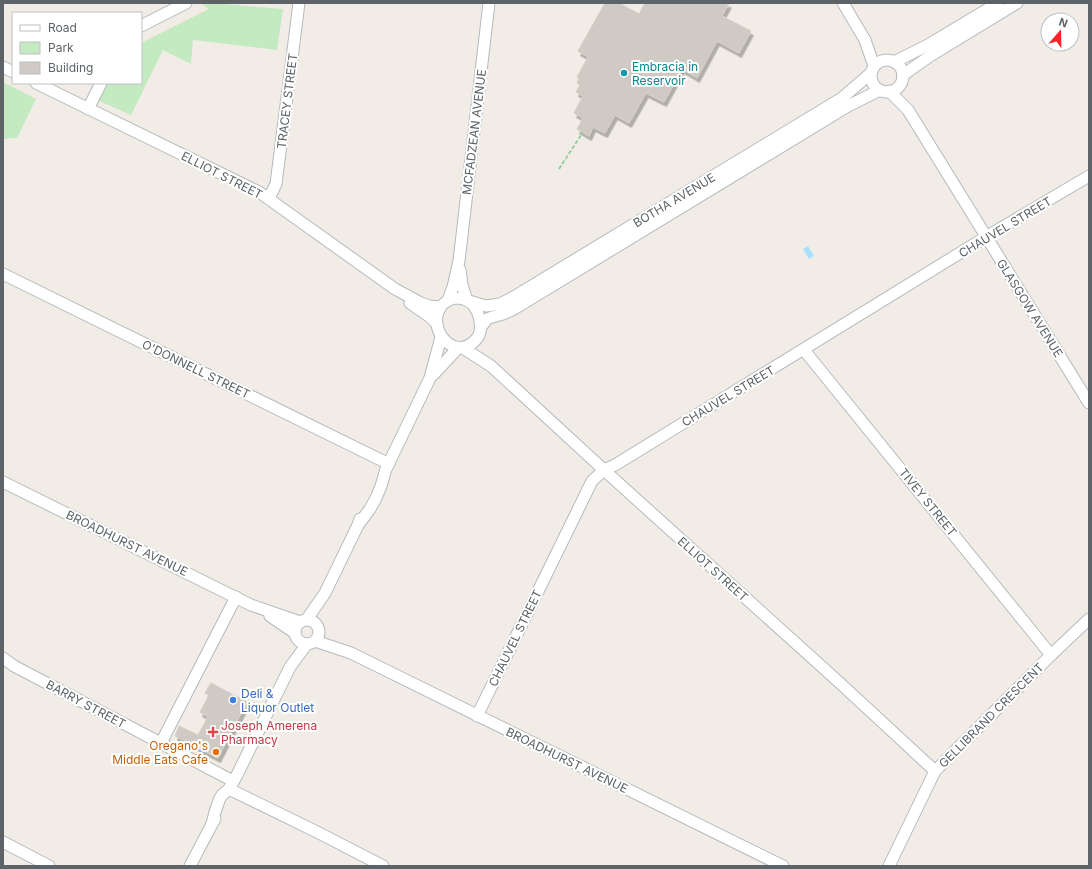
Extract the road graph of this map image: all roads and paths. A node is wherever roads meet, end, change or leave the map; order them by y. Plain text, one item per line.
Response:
1 (186, 3) edge
2 (299, 3) edge
3 (489, 3) edge
4 (842, 3) edge
5 (998, 3) edge
6 (1017, 3) edge
7 (142, 25) edge
8 (865, 40) junction
9 (890, 61) junction
10 (3, 67) edge
11 (873, 70) junction
12 (12, 72) edge
13 (902, 80) junction
14 (38, 84) edge
15 (100, 84) edge
16 (884, 91) junction
17 (88, 109) junction
18 (908, 110) junction
19 (583, 132) dead end
20 (768, 148) junction
21 (559, 169) dead end
22 (1089, 176) edge
23 (269, 198) junction
24 (986, 238) junction
25 (459, 261) junction
26 (577, 265) junction
27 (3, 274) edge
28 (395, 289) junction
29 (468, 301) junction
30 (444, 304) junction
31 (437, 324) junction
32 (481, 327) junction
33 (441, 336) junction
34 (476, 339) junction
35 (460, 348) junction
36 (804, 350) junction
37 (491, 366) junction
38 (430, 378) junction
39 (1089, 403) edge
40 (387, 466) junction
41 (604, 470) junction
42 (3, 482) edge
43 (325, 593) junction
44 (236, 597) junction
45 (251, 604) junction
46 (1089, 619) edge
47 (303, 621) junction
48 (318, 628) junction
49 (304, 639) junction
50 (351, 653) junction
51 (1051, 654) junction
52 (3, 658) edge
53 (477, 716) junction
54 (160, 743) junction
55 (936, 771) junction
56 (231, 785) junction
57 (3, 842) edge
58 (50, 866) edge
59 (190, 866) edge
60 (380, 866) edge
61 (783, 866) edge
62 (888, 866) edge

1 - 7 street
2 - 23 street, TRACEY STREET
3 - 25 street, MCFADZEAN AVENUE
4 - 8 street
5 - 9 street
6 - 13 street
8 - 9 street
8 - 11 street
9 - 11 street
9 - 13 street
10 - 12 street
11 - 16 street
11 - 20 street, BOTHA AVENUE
13 - 16 street
13 - 18 street, GLASGOW AVENUE
14 - 17 street, ELLIOT STREET
15 - 17 street
16 - 18 street, GLASGOW AVENUE
16 - 20 street, BOTHA AVENUE
17 - 23 street, ELLIOT STREET
18 - 24 street, GLASGOW AVENUE
19 - 21 path
20 - 26 street, BOTHA AVENUE
22 - 24 street, CHAUVEL STREET
23 - 28 street, ELLIOT STREET
24 - 36 street, CHAUVEL STREET
24 - 39 street, GLASGOW AVENUE
25 - 29 street, MCFADZEAN AVENUE
25 - 30 street, MCFADZEAN AVENUE
26 - 29 street, BOTHA AVENUE
26 - 32 street, BOTHA AVENUE
27 - 40 street, O'DONNELL STREET
28 - 30 street, ELLIOT STREET
28 - 31 street, ELLIOT STREET
29 - 30 street
29 - 32 street
30 - 31 street
31 - 33 street
32 - 34 street
33 - 35 street
33 - 38 street
34 - 35 street
34 - 37 street, ELLIOT STREET
35 - 37 street, ELLIOT STREET
35 - 38 street
36 - 41 street, CHAUVEL STREET
36 - 51 street, TIVEY STREET
37 - 41 street, ELLIOT STREET
38 - 40 street
40 - 43 street
41 - 53 street, CHAUVEL STREET
41 - 55 street, ELLIOT STREET
42 - 44 street, BROADHURST AVENUE
43 - 47 street
43 - 48 street
44 - 45 street, BROADHURST AVENUE
44 - 54 street
45 - 47 street, BROADHURST AVENUE
45 - 49 street, BROADHURST AVENUE
46 - 51 street, GELLIBRAND CRESCENT
47 - 48 street, BROADHURST AVENUE
47 - 49 street
48 - 49 street
48 - 50 street, BROADHURST AVENUE
49 - 50 street, BROADHURST AVENUE
49 - 56 street
50 - 53 street, BROADHURST AVENUE
51 - 55 street, GELLIBRAND CRESCENT
52 - 54 street, BARRY STREET
53 - 61 street, BROADHURST AVENUE
54 - 56 street, BARRY STREET
55 - 62 street, GELLIBRAND CRESCENT
56 - 59 street
56 - 60 street, BARRY STREET
57 - 58 street

